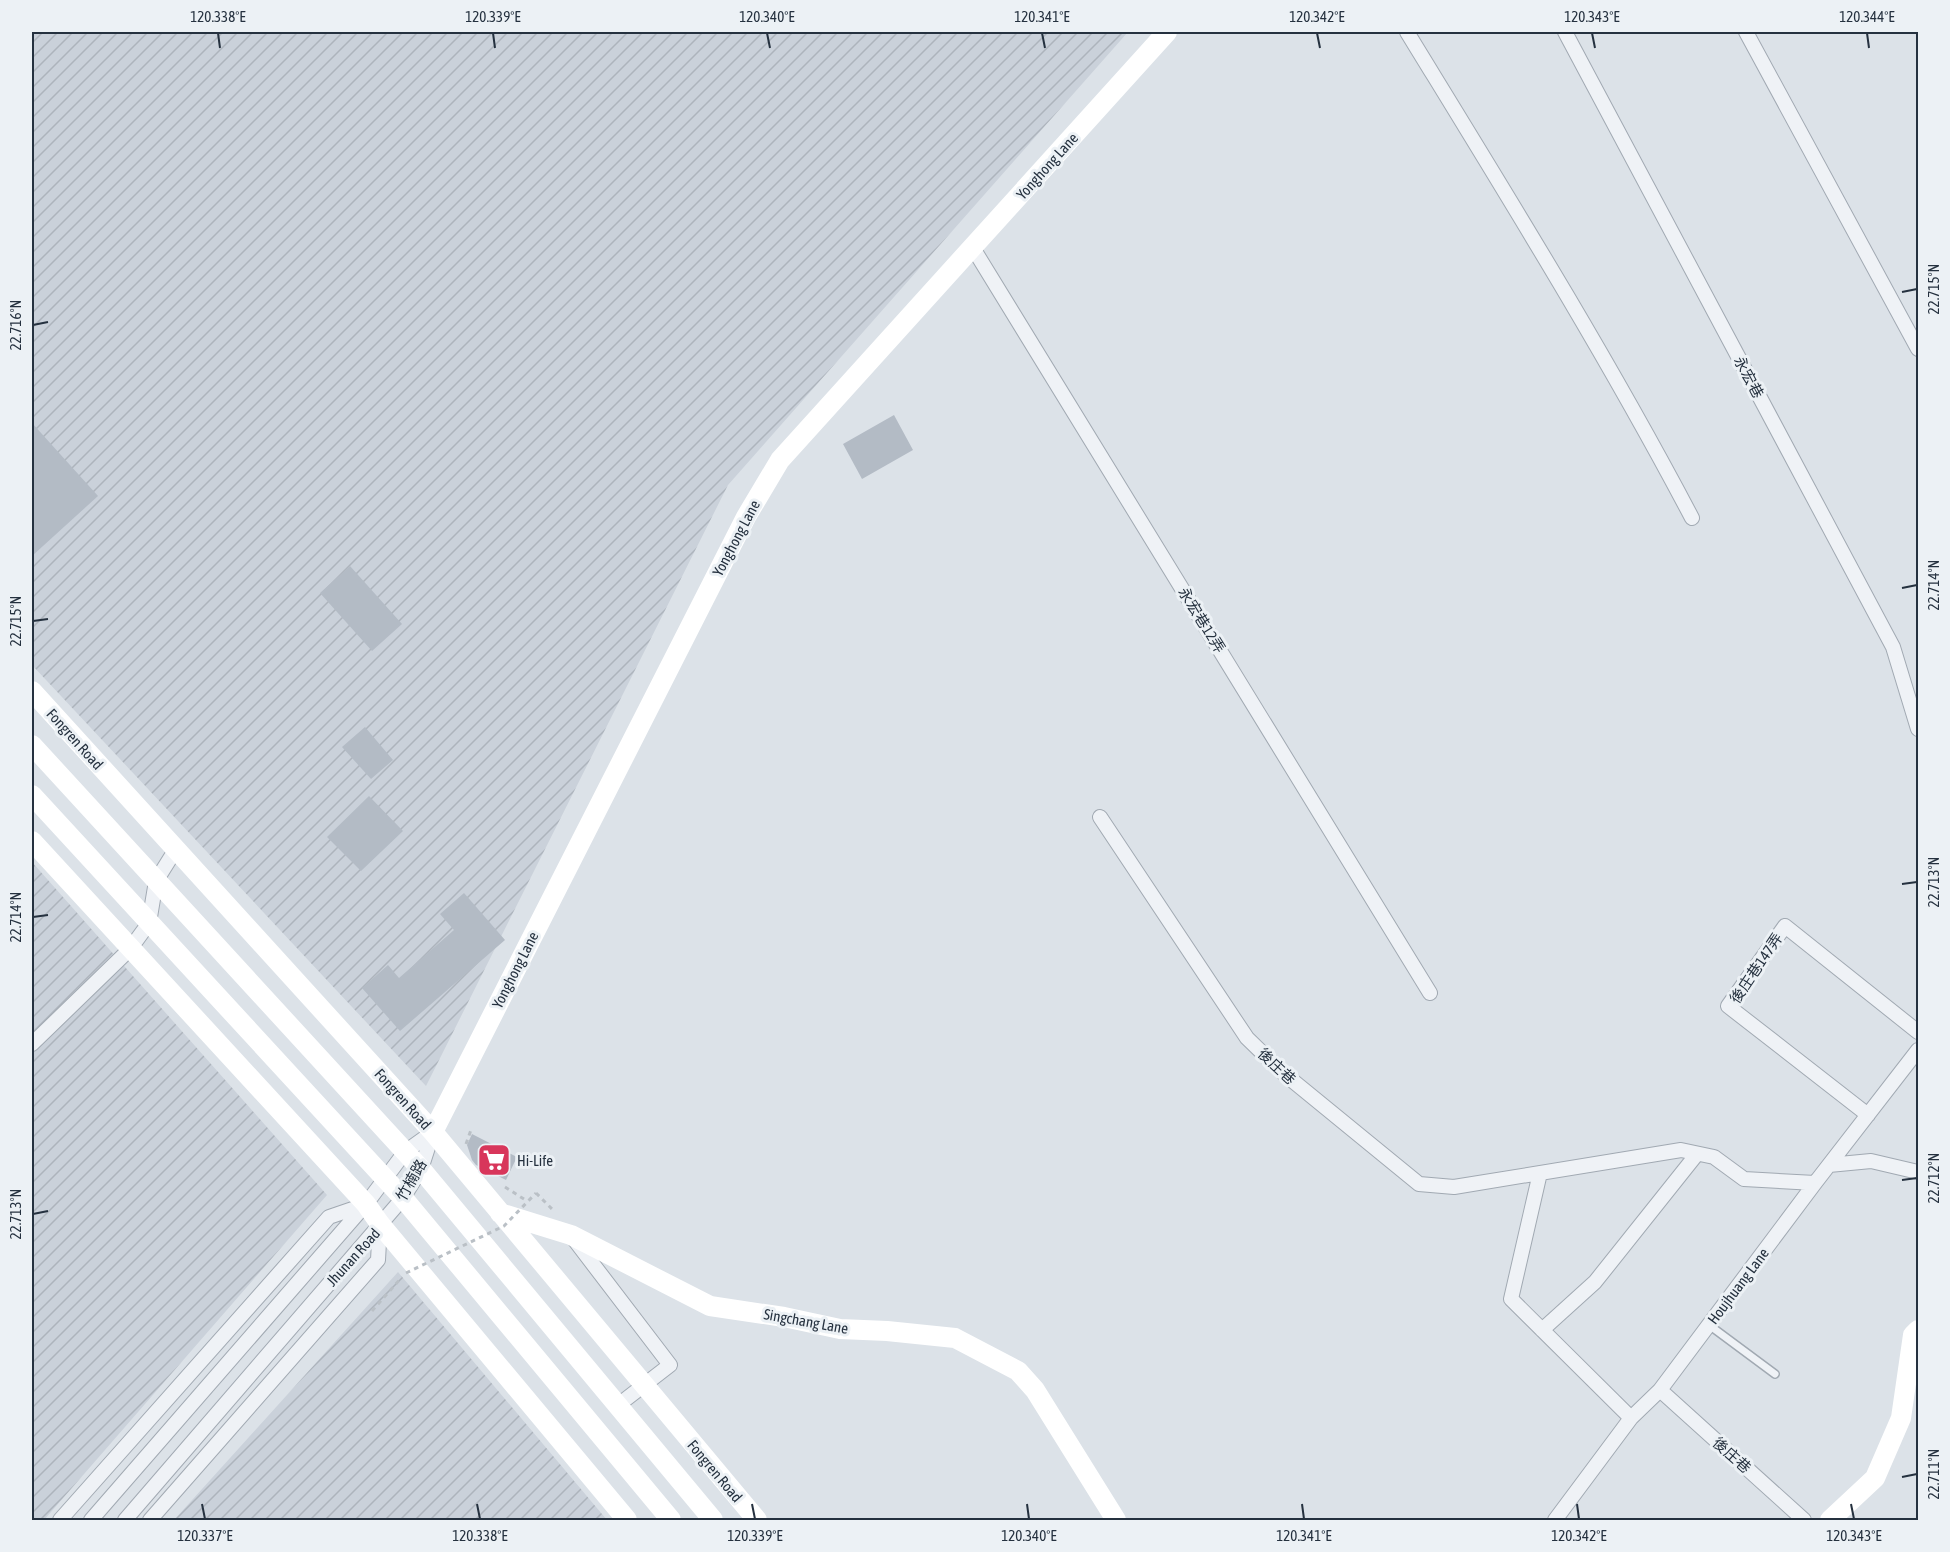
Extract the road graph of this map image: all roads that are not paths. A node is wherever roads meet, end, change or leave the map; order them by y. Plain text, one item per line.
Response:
1 (1167, 32) edge
2 (1407, 32) edge
3 (1564, 32) edge
4 (1746, 32) edge
5 (973, 248) junction
6 (1918, 349) edge
7 (1692, 518) dead end
8 (32, 691) edge
9 (1918, 729) edge
10 (32, 745) edge
11 (33, 799) edge
12 (1100, 817) dead end
13 (32, 841) edge
14 (176, 849) junction
15 (156, 881) junction
16 (149, 923) junction
17 (130, 949) junction
18 (1430, 993) dead end
19 (1918, 1032) edge
20 (32, 1044) edge
21 (1918, 1050) edge
22 (1868, 1115) junction
23 (433, 1132) junction
24 (405, 1152) junction
25 (1697, 1154) junction
26 (1829, 1165) junction
27 (421, 1169) junction
28 (1918, 1172) edge
29 (1540, 1173) junction
30 (384, 1178) junction
31 (1815, 1183) junction
32 (403, 1198) junction
33 (366, 1204) junction
34 (500, 1213) junction
35 (380, 1224) junction
36 (571, 1235) junction
37 (1708, 1325) junction
38 (1542, 1329) junction
39 (1918, 1330) edge
40 (1775, 1374) dead end
41 (644, 1385) junction
42 (1660, 1390) junction
43 (617, 1406) junction
44 (1631, 1418) junction
45 (60, 1521) edge
46 (91, 1521) edge
47 (125, 1521) edge
48 (150, 1521) edge
49 (627, 1521) edge
50 (671, 1521) edge
51 (713, 1521) edge
52 (757, 1521) edge
53 (1116, 1521) edge
54 (1555, 1521) edge
55 (1803, 1521) edge
56 (1830, 1521) edge

1 - 5 main road, Yonghong Lane
2 - 7 street
3 - 9 street, 永宏巷
4 - 6 street
5 - 18 street, 永宏巷12弄
5 - 23 main road, Yonghong Lane
8 - 14 main road, Fongren Road
10 - 15 main road
11 - 16 main road
12 - 29 street, 後庄巷
13 - 17 main road
14 - 15 street
14 - 23 main road, Fongren Road
15 - 16 street
15 - 24 main road
16 - 17 street
16 - 30 main road
17 - 20 street
17 - 33 main road
19 - 22 street, 後庄巷147弄
21 - 22 street, Houjhuang Lane
22 - 26 street, Houjhuang Lane
23 - 24 street, Jhunan Road
23 - 27 street, 竹楠路
23 - 34 main road, Fongren Road
24 - 27 main road
24 - 30 street, Jhunan Road
25 - 29 street, 後庄巷
25 - 31 street, 後庄巷
25 - 38 street
26 - 28 street
26 - 31 street, Houjhuang Lane
27 - 32 street, 竹楠路
27 - 43 main road
29 - 38 street
30 - 32 main road
30 - 33 street, Jhunan Road
31 - 37 street, Houjhuang Lane
32 - 35 street, 竹楠路
32 - 50 main road
33 - 35 main road
33 - 45 street, Jhunan Road
33 - 46 street, Jhunan Road
34 - 36 main road, Singchang Lane
34 - 41 main road, Fongren Road
35 - 47 street, Jhunan Road
35 - 48 street, Jhunan Road
35 - 49 main road
36 - 41 street
36 - 53 main road, Singchang Lane
37 - 40 lane
37 - 42 street, Houjhuang Lane
38 - 44 street
39 - 56 main road
41 - 43 street
41 - 52 main road, Fongren Road
42 - 44 street, Houjhuang Lane
42 - 55 street, 後庄巷
43 - 51 main road
44 - 54 street, Houjhuang Lane

